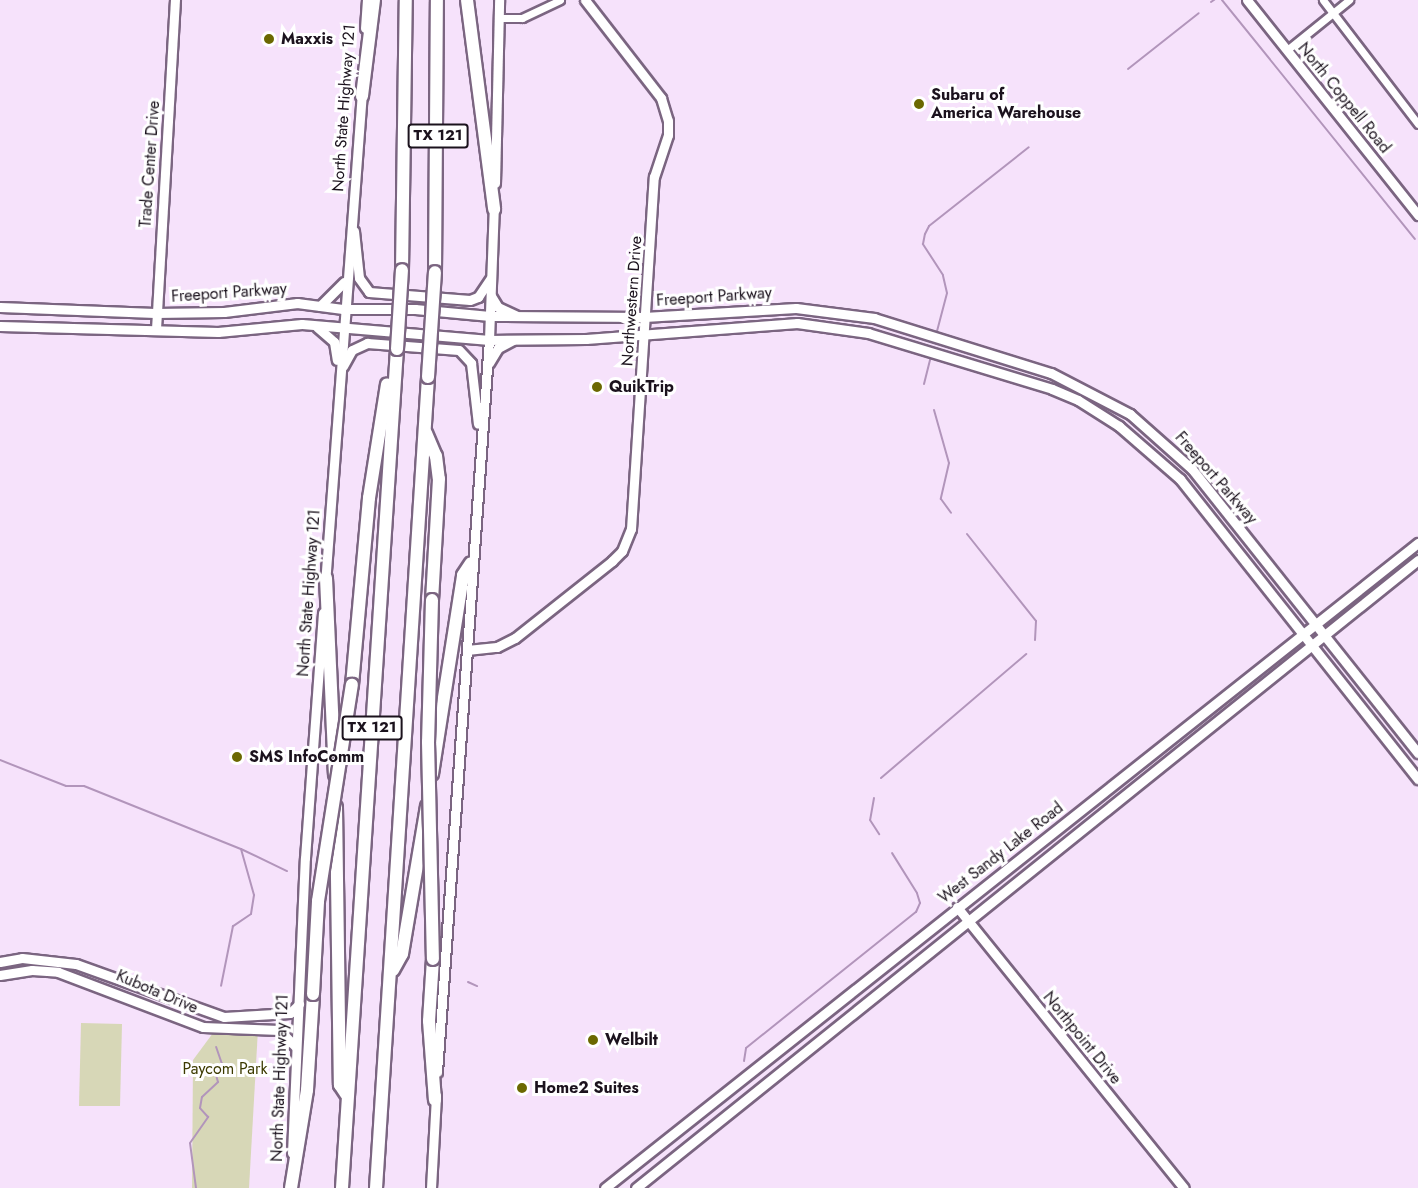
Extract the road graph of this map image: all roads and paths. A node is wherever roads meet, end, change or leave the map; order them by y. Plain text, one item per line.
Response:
1 (176, 0) edge
2 (367, 0) edge
3 (374, 0) edge
4 (406, 0) edge
5 (437, 0) edge
6 (467, 0) edge
7 (499, 0) edge
8 (560, 0) edge
9 (585, 0) edge
10 (1247, 0) edge
11 (1323, 0) edge
12 (1349, 0) edge
13 (1332, 14) junction
14 (499, 18) junction
15 (1287, 50) junction
16 (362, 96) junction
17 (1418, 124) edge
18 (494, 209) junction
19 (351, 211) junction
20 (1418, 215) edge
21 (491, 278) junction
22 (345, 280) junction
23 (491, 295) junction
24 (320, 306) junction
25 (0, 307) edge
26 (343, 309) junction
27 (155, 314) junction
28 (490, 316) junction
29 (517, 316) junction
30 (644, 317) junction
31 (0, 326) edge
32 (315, 326) junction
33 (156, 329) junction
34 (342, 329) junction
35 (644, 336) junction
36 (514, 339) junction
37 (489, 340) junction
38 (396, 354) junction
39 (487, 365) junction
40 (340, 374) junction
41 (424, 430) junction
42 (481, 447) junction
43 (1226, 510) junction
44 (1214, 520) junction
45 (1418, 543) edge
46 (1418, 560) edge
47 (471, 563) junction
48 (326, 578) junction
49 (1315, 626) junction
50 (1302, 635) junction
51 (1324, 637) junction
52 (1311, 647) junction
53 (467, 650) junction
54 (1397, 727) junction
55 (1384, 737) junction
56 (1156, 749) junction
57 (1418, 753) edge
58 (1170, 762) junction
59 (1418, 779) edge
60 (957, 907) junction
61 (969, 922) junction
62 (0, 962) edge
63 (391, 974) junction
64 (0, 975) edge
65 (298, 1004) junction
66 (297, 1048) junction
67 (739, 1081) junction
68 (751, 1096) junction
69 (348, 1098) junction
70 (435, 1100) junction
71 (607, 1187) edge
72 (291, 1188) edge
73 (342, 1188) edge
74 (376, 1188) edge
75 (431, 1188) edge
76 (636, 1188) edge
77 (1184, 1188) edge

1 - 27 main road, Trade Center Drive
2 - 16 main road, North State Highway 121
3 - 16 highway
4 - 38 highway, TX 121, bridge
5 - 41 highway, TX 121, bridge
6 - 18 highway
7 - 14 main road
8 - 14 street
9 - 30 main road, Northwestern Drive
10 - 15 main road, North Coppell Road
11 - 13 street
12 - 13 street
13 - 15 street
13 - 17 street
14 - 18 main road
15 - 20 main road, North Coppell Road
16 - 19 main road, North State Highway 121
18 - 21 main road
19 - 21 main road
19 - 22 main road, North State Highway 121
21 - 23 main road
22 - 24 main road
22 - 26 main road, North State Highway 121
23 - 28 main road
23 - 29 main road
24 - 26 main road, Freeport Parkway
24 - 27 main road, Freeport Parkway
25 - 27 main road, Freeport Parkway
26 - 28 main road, Freeport Parkway
26 - 34 main road, North State Highway 121
27 - 33 main road, Trade Center Drive
28 - 29 main road, Freeport Parkway
28 - 37 main road
29 - 30 main road, Freeport Parkway
30 - 35 main road, Northwestern Drive
30 - 43 main road, Freeport Parkway
31 - 33 main road, Freeport Parkway
32 - 33 main road, Freeport Parkway
32 - 34 main road, Freeport Parkway
32 - 40 main road
34 - 37 main road, Freeport Parkway
34 - 40 main road, North State Highway 121
35 - 36 main road, Freeport Parkway
35 - 44 main road, Freeport Parkway
35 - 53 main road, Northwestern Drive
36 - 37 main road, Freeport Parkway
36 - 39 main road
37 - 39 main road
38 - 69 highway, TX 121
38 - 72 highway, bridge
39 - 42 main road
40 - 42 main road
40 - 48 main road, North State Highway 121
41 - 63 highway, TX 121
41 - 70 highway, bridge
42 - 47 main road
43 - 44 main road
43 - 49 main road, Freeport Parkway
44 - 50 main road, Freeport Parkway
45 - 49 main road, West Sandy Lake Road
46 - 51 main road, West Sandy Lake Road
47 - 53 main road
47 - 63 highway
48 - 65 main road, North State Highway 121
48 - 69 highway
49 - 50 main road, West Sandy Lake Road
49 - 51 main road, Freeport Parkway
50 - 52 main road, Freeport Parkway
50 - 56 main road, West Sandy Lake Road
51 - 52 main road, West Sandy Lake Road
51 - 54 main road
52 - 55 main road
52 - 58 main road, West Sandy Lake Road
53 - 70 main road
54 - 55 main road
54 - 57 main road
55 - 59 main road
56 - 58 main road
56 - 60 main road, West Sandy Lake Road
58 - 61 main road, West Sandy Lake Road
60 - 61 main road, Northpoint Drive
60 - 67 main road, West Sandy Lake Road
61 - 68 main road, West Sandy Lake Road
61 - 77 main road, Northpoint Drive
62 - 65 main road, Kubota Drive
63 - 74 highway, TX 121
64 - 66 main road, Kubota Drive
65 - 66 main road, North State Highway 121
66 - 72 main road, North State Highway 121
67 - 68 main road
67 - 71 main road, West Sandy Lake Road
68 - 76 main road, West Sandy Lake Road
69 - 73 highway, TX 121
70 - 75 main road

